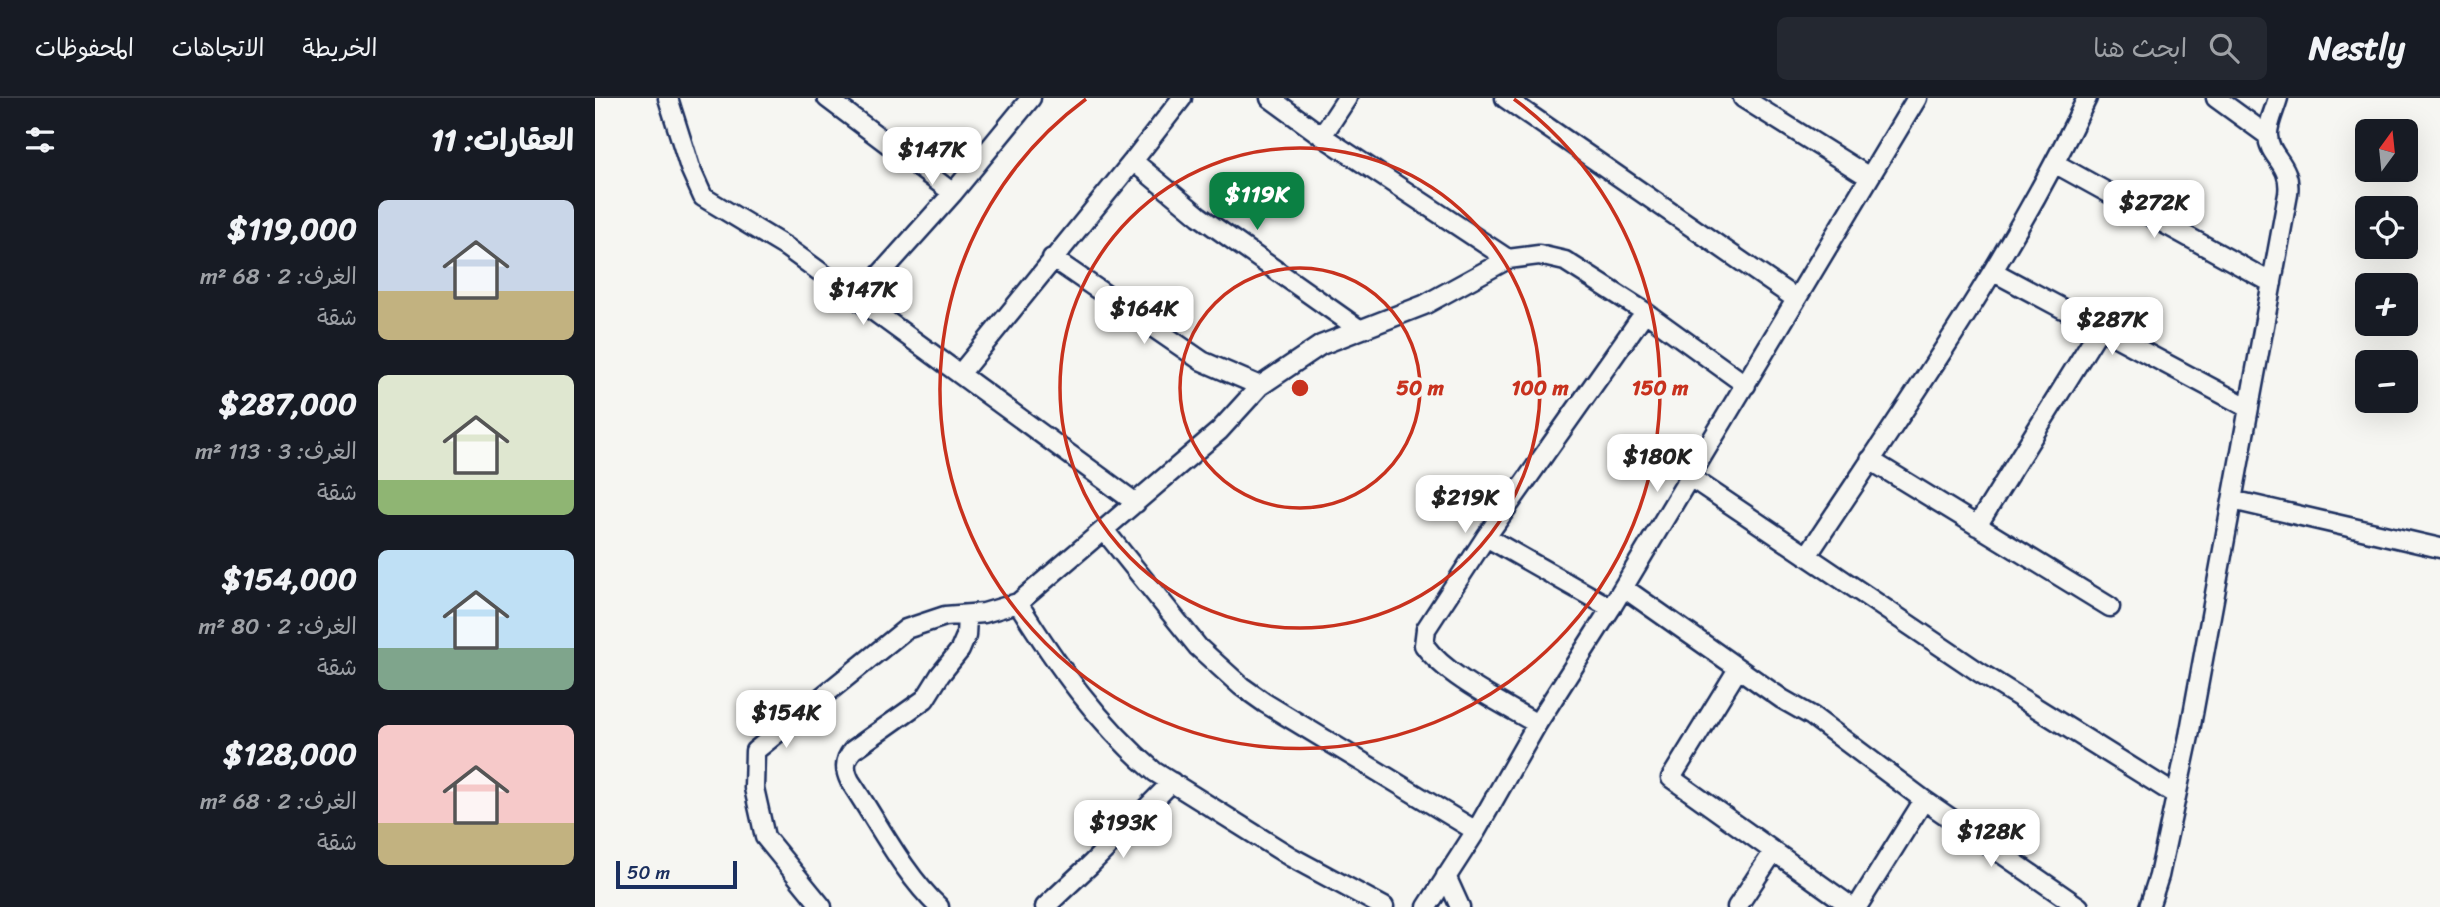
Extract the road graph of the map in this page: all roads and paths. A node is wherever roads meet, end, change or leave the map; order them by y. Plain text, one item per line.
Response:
1 (668, 98) edge
2 (827, 98) edge
3 (1031, 98) edge
4 (1182, 98) edge
5 (1270, 98) edge
6 (1346, 98) edge
7 (1505, 98) edge
8 (1743, 98) edge
9 (1917, 98) edge
10 (2087, 98) edge
11 (2217, 98) edge
12 (2278, 98) edge
13 (2267, 135) junction
14 (1322, 136) junction
15 (1133, 161) junction
16 (2056, 164) junction
17 (1869, 177) junction
18 (953, 193) junction
19 (1052, 258) junction
20 (1508, 259) junction
21 (1994, 272) junction
22 (2272, 283) junction
23 (858, 299) junction
24 (1796, 299) junction
25 (1645, 313) junction
26 (2099, 328) junction
27 (1360, 329) junction
28 (960, 374) junction
29 (1746, 385) junction
30 (1260, 386) junction
31 (2249, 408) junction
32 (1870, 460) junction
33 (1690, 477) junction
34 (2232, 500) junction
35 (1136, 503) junction
36 (1977, 526) junction
37 (1104, 530) junction
38 (1486, 537) junction
39 (2440, 548) edge
40 (1807, 556) junction
41 (1623, 588) junction
42 (1018, 603) junction
43 (2110, 607) dead end
44 (1611, 608) junction
45 (967, 616) junction
46 (1738, 669) junction
47 (1537, 724) junction
48 (1172, 782) junction
49 (2176, 795) junction
50 (1924, 800) junction
51 (1476, 831) junction
52 (1774, 851) junction
53 (1446, 876) junction
54 (822, 907) edge
55 (939, 907) edge
56 (1045, 907) edge
57 (1384, 907) edge
58 (1427, 907) edge
59 (1459, 907) edge
60 (1737, 907) edge
61 (1855, 907) edge
62 (2079, 907) edge
63 (2149, 907) edge

1 - 23 street
2 - 18 street
3 - 18 street
4 - 15 street
5 - 14 street
6 - 14 street
7 - 24 street
8 - 17 street
9 - 17 street
10 - 16 street
11 - 13 street
12 - 13 street
13 - 22 street
14 - 20 street
15 - 19 street
15 - 27 street
16 - 21 street
16 - 22 street
17 - 24 street
18 - 23 street
19 - 28 street
19 - 30 street
20 - 25 street
20 - 27 street
21 - 26 street
21 - 32 street
22 - 31 street
23 - 28 street
24 - 29 street
25 - 29 street
25 - 38 street
26 - 31 street
26 - 36 street
27 - 30 street
28 - 35 street
29 - 33 street
30 - 35 street
31 - 34 street
32 - 36 street
32 - 40 street
33 - 40 street
33 - 41 street
34 - 39 street
34 - 49 street
35 - 37 street
36 - 43 street
37 - 42 street
37 - 51 street
38 - 44 street
38 - 47 street
40 - 49 street
41 - 44 street
41 - 46 street
42 - 45 street
42 - 48 street
44 - 47 street
45 - 54 street
45 - 55 street
46 - 50 street
46 - 52 street
47 - 51 street
48 - 56 street
48 - 57 street
49 - 63 street
50 - 61 street
50 - 62 street
51 - 53 street
52 - 60 street
52 - 61 street
53 - 58 street
53 - 59 street

